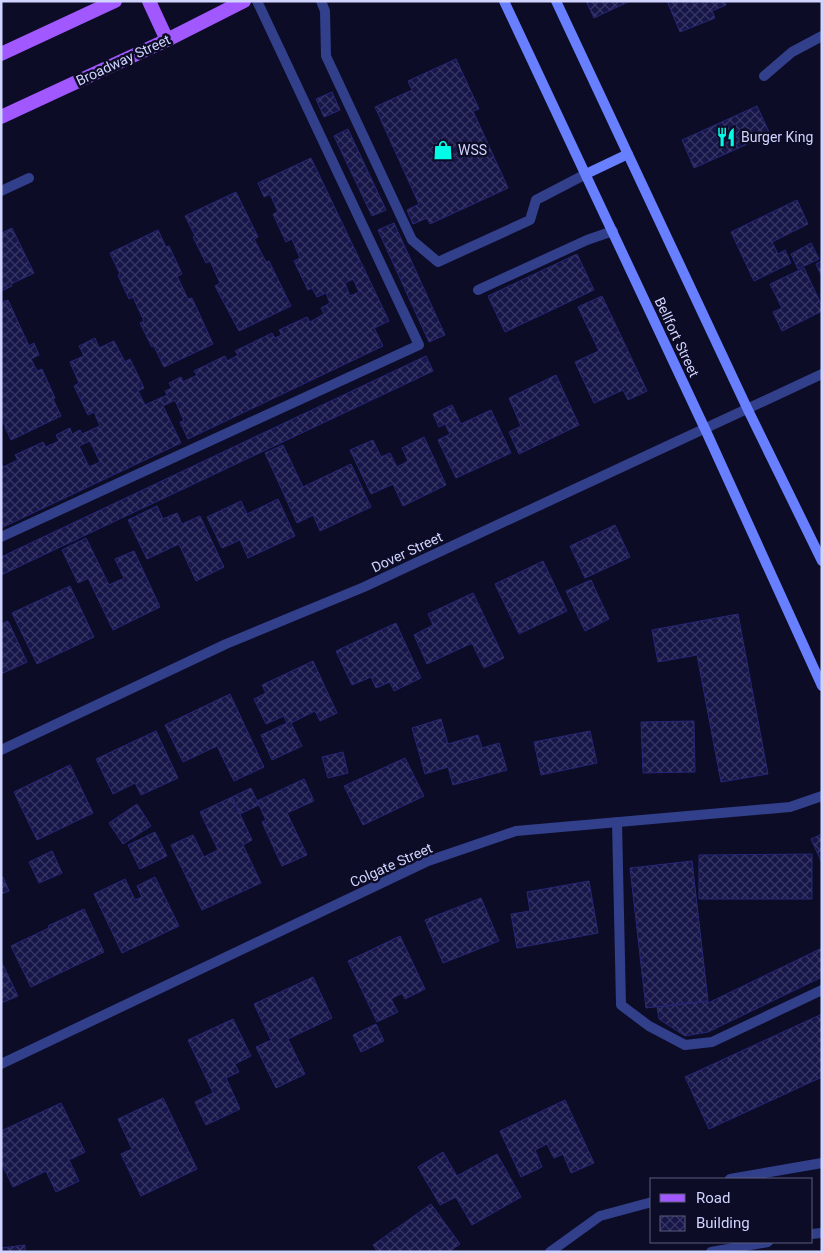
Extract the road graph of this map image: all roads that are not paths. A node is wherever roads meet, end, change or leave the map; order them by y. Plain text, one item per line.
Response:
1 (115, 1) edge
2 (149, 1) edge
3 (244, 1) edge
4 (257, 1) edge
5 (321, 1) edge
6 (504, 1) edge
7 (556, 1) edge
8 (822, 36) edge
9 (167, 40) junction
10 (1, 54) edge
11 (764, 76) dead end
12 (1, 117) edge
13 (628, 154) junction
14 (586, 174) junction
15 (29, 178) dead end
16 (1, 191) edge
17 (612, 231) junction
18 (478, 290) dead end
19 (822, 374) edge
20 (748, 410) junction
21 (705, 429) junction
22 (1, 537) edge
23 (822, 560) edge
24 (822, 686) edge
25 (1, 750) edge
26 (822, 796) edge
27 (617, 822) junction
28 (822, 990) edge
29 (1, 1064) edge
30 (822, 1163) edge
31 (736, 1178) edge
32 (650, 1203) edge
33 (762, 1243) edge
34 (550, 1252) edge
35 (711, 1252) edge

1 - 10 main road
2 - 9 main road
3 - 9 main road, Broadway Street
4 - 22 street
5 - 14 street
6 - 14 main road, Bellfort Street
7 - 13 main road
8 - 11 street
9 - 12 main road, Broadway Street
13 - 14 main road
13 - 20 main road
14 - 17 main road, Bellfort Street
15 - 16 street
17 - 18 street
17 - 21 main road, Bellfort Street
19 - 20 street, Dover Street
20 - 21 street, Dover Street
20 - 23 main road
21 - 24 main road, Bellfort Street
21 - 25 street, Dover Street
26 - 27 street, Colgate Street
27 - 28 street
27 - 29 street, Colgate Street
30 - 31 street
32 - 34 street
33 - 35 street

